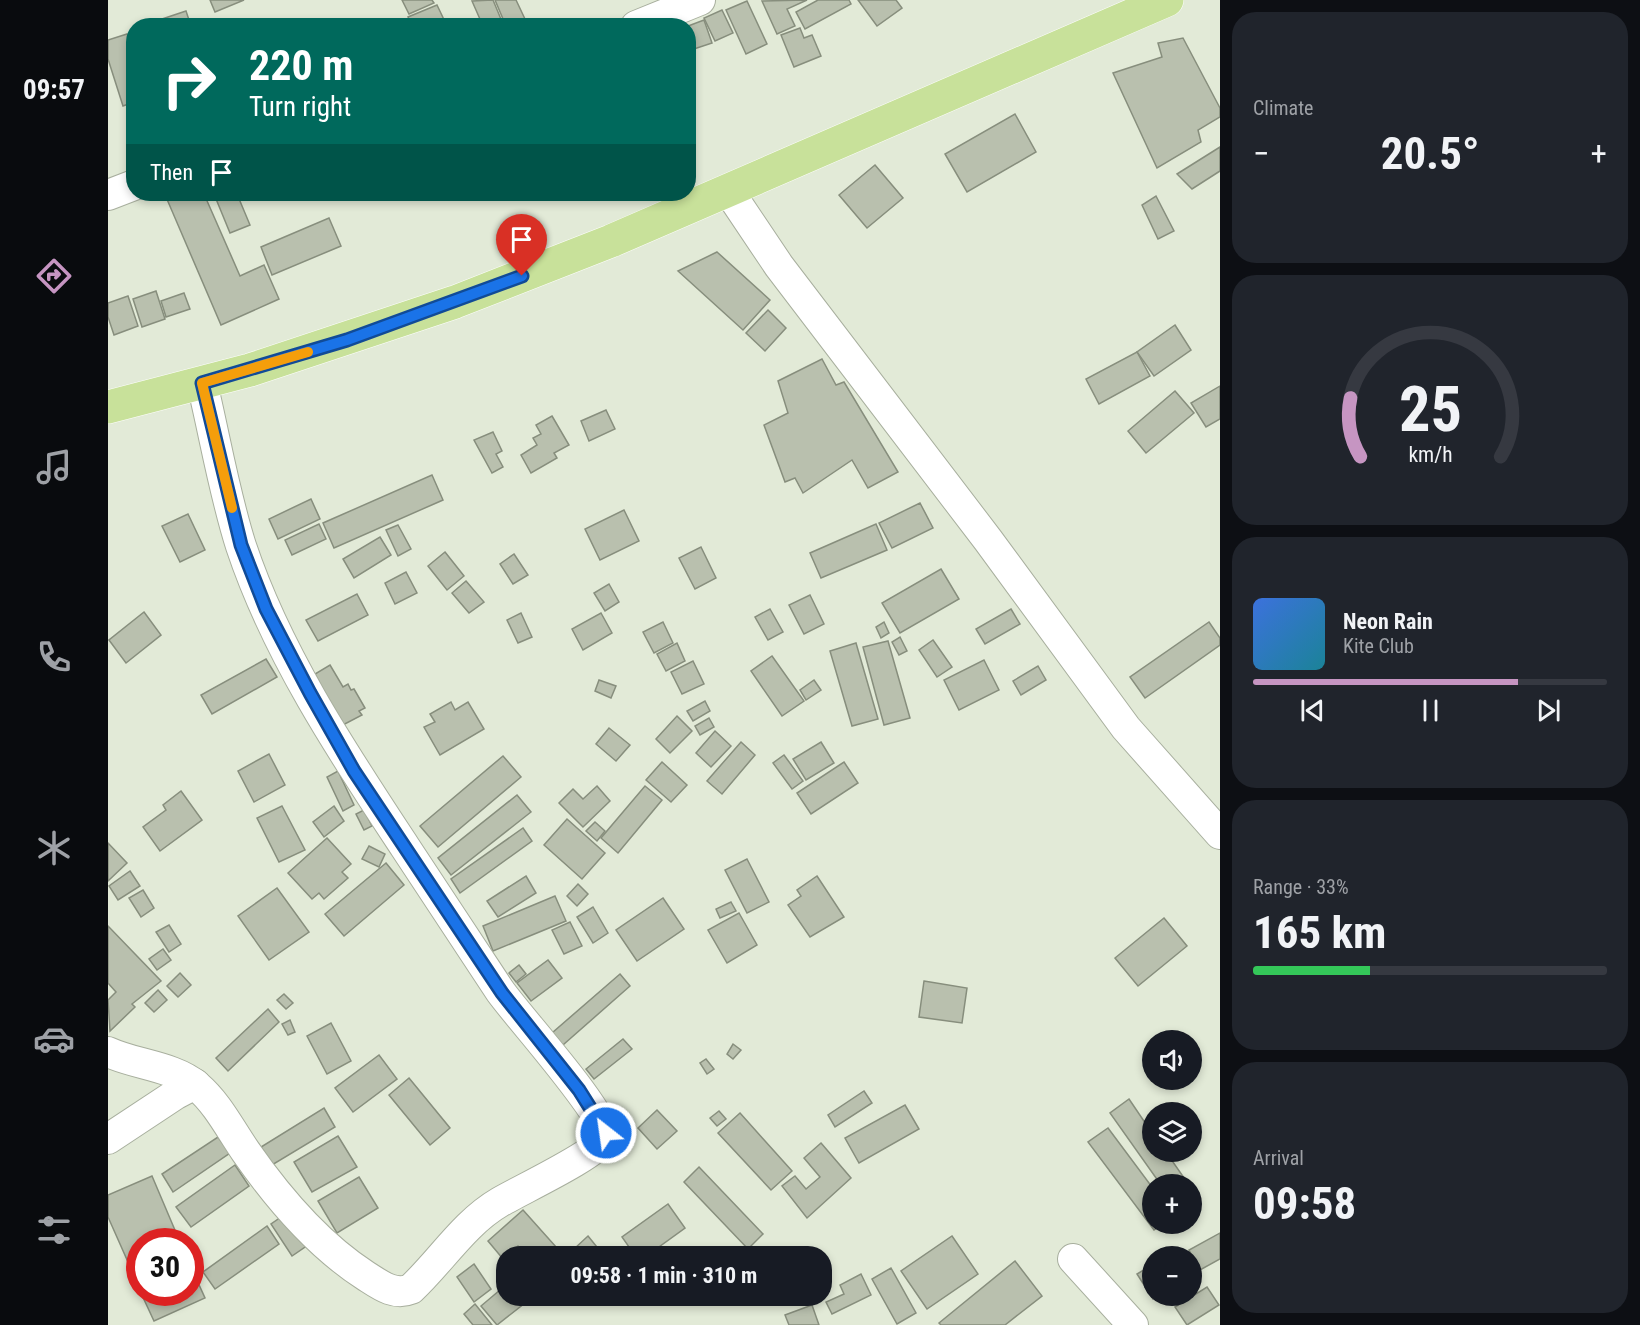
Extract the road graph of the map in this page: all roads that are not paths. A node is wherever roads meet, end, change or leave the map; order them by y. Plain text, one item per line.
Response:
1 (700, 0) edge
2 (1167, 0) edge
3 (656, 18) edge
4 (126, 188) edge
5 (728, 190) junction
6 (108, 195) edge
7 (202, 383) junction
8 (108, 407) edge
9 (1220, 834) edge
10 (108, 1052) edge
11 (195, 1084) junction
12 (108, 1139) edge
13 (1073, 1260) dead end
14 (1133, 1325) edge

1 - 3 street
2 - 5 highway
4 - 6 street
5 - 7 highway
5 - 9 street
7 - 8 highway
7 - 11 street
10 - 11 street
11 - 12 street
13 - 14 street

